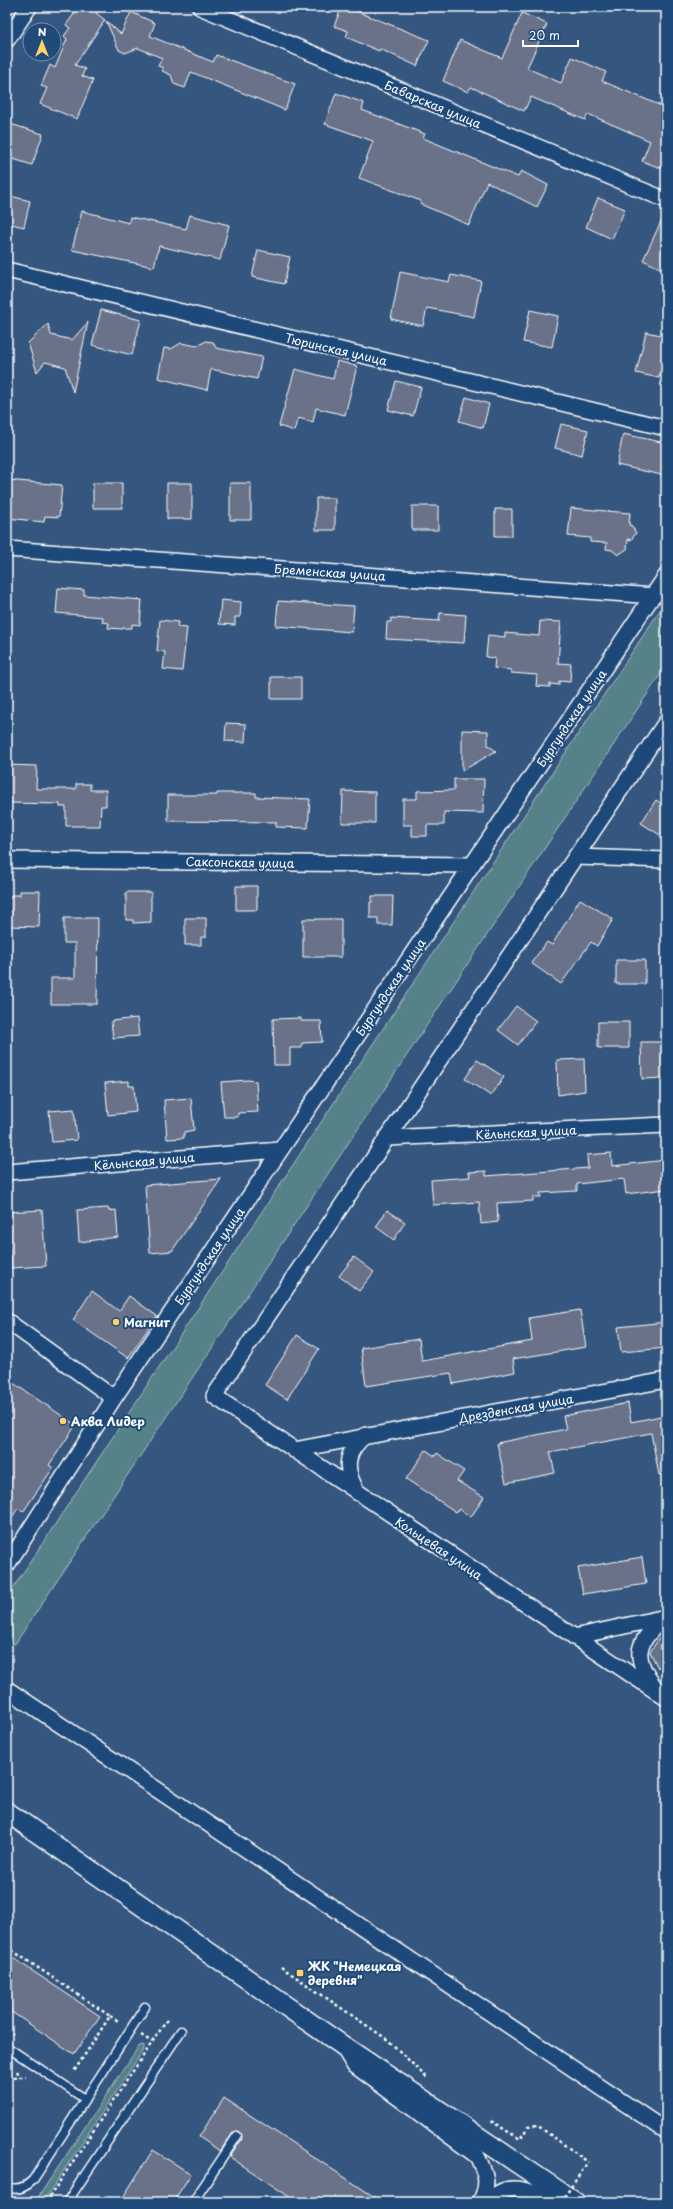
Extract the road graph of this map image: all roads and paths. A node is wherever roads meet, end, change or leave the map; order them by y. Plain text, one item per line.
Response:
1 (29, 7) edge
2 (200, 7) edge
3 (7, 40) edge
4 (666, 200) edge
5 (7, 270) edge
6 (666, 428) edge
7 (7, 548) edge
8 (666, 576) edge
9 (654, 596) junction
10 (666, 722) edge
11 (576, 857) junction
12 (7, 860) edge
13 (666, 860) edge
14 (472, 865) junction
15 (666, 1125) edge
16 (386, 1138) junction
17 (280, 1150) junction
18 (7, 1172) edge
19 (7, 1322) edge
20 (666, 1380) edge
21 (114, 1398) junction
22 (366, 1435) junction
23 (294, 1450) junction
24 (358, 1494) junction
25 (7, 1565) edge
26 (665, 1617) edge
27 (574, 1637) junction
28 (7, 1689) edge
29 (663, 1696) edge
30 (7, 1812) edge
31 (7, 1947) edge
32 (281, 1967) dead end
33 (146, 2008) dead end
34 (167, 2020) dead end
35 (7, 2030) edge
36 (181, 2031) dead end
37 (14, 2034) dead end
38 (342, 2044) junction
39 (7, 2047) edge
40 (67, 2070) dead end
41 (7, 2076) edge
42 (20, 2077) dead end
43 (429, 2080) dead end
44 (86, 2099) junction
45 (487, 2118) dead end
46 (666, 2131) edge
47 (238, 2136) dead end
48 (7, 2187) edge
49 (46, 2202) edge
50 (67, 2202) edge
51 (193, 2202) edge
52 (480, 2202) edge
53 (489, 2202) edge
54 (548, 2202) edge
55 (561, 2202) edge
56 (575, 2202) edge

1 - 3 street
2 - 4 street, Баварская улица
5 - 6 street, Тюринская улица
7 - 9 street, Бременская улица
8 - 9 street, Бургундская улица
9 - 14 street, Бургундская улица
10 - 11 street
11 - 13 street
11 - 16 street
12 - 14 street, Саксонская улица
14 - 17 street, Бургундская улица
15 - 16 street, Кёльнская улица
16 - 23 street, Кольцевая улица
17 - 18 street, Кёльнская улица
17 - 21 street, Бургундская улица
19 - 21 street
20 - 22 street, Дрезденская улица
21 - 25 street, Бургундская улица
22 - 23 street, Дрезденская улица
22 - 24 street
23 - 24 street, Кольцевая улица
24 - 27 street, Кольцевая улица
26 - 27 street
26 - 29 street
27 - 29 street, Кольцевая улица
28 - 46 street
30 - 38 street
31 - 40 path
32 - 43 path
33 - 44 lane
34 - 49 path
35 - 37 path
36 - 50 lane
38 - 52 street
38 - 56 street
39 - 44 lane
41 - 42 path
44 - 48 lane
45 - 55 path, bridge
47 - 51 lane
53 - 54 street

